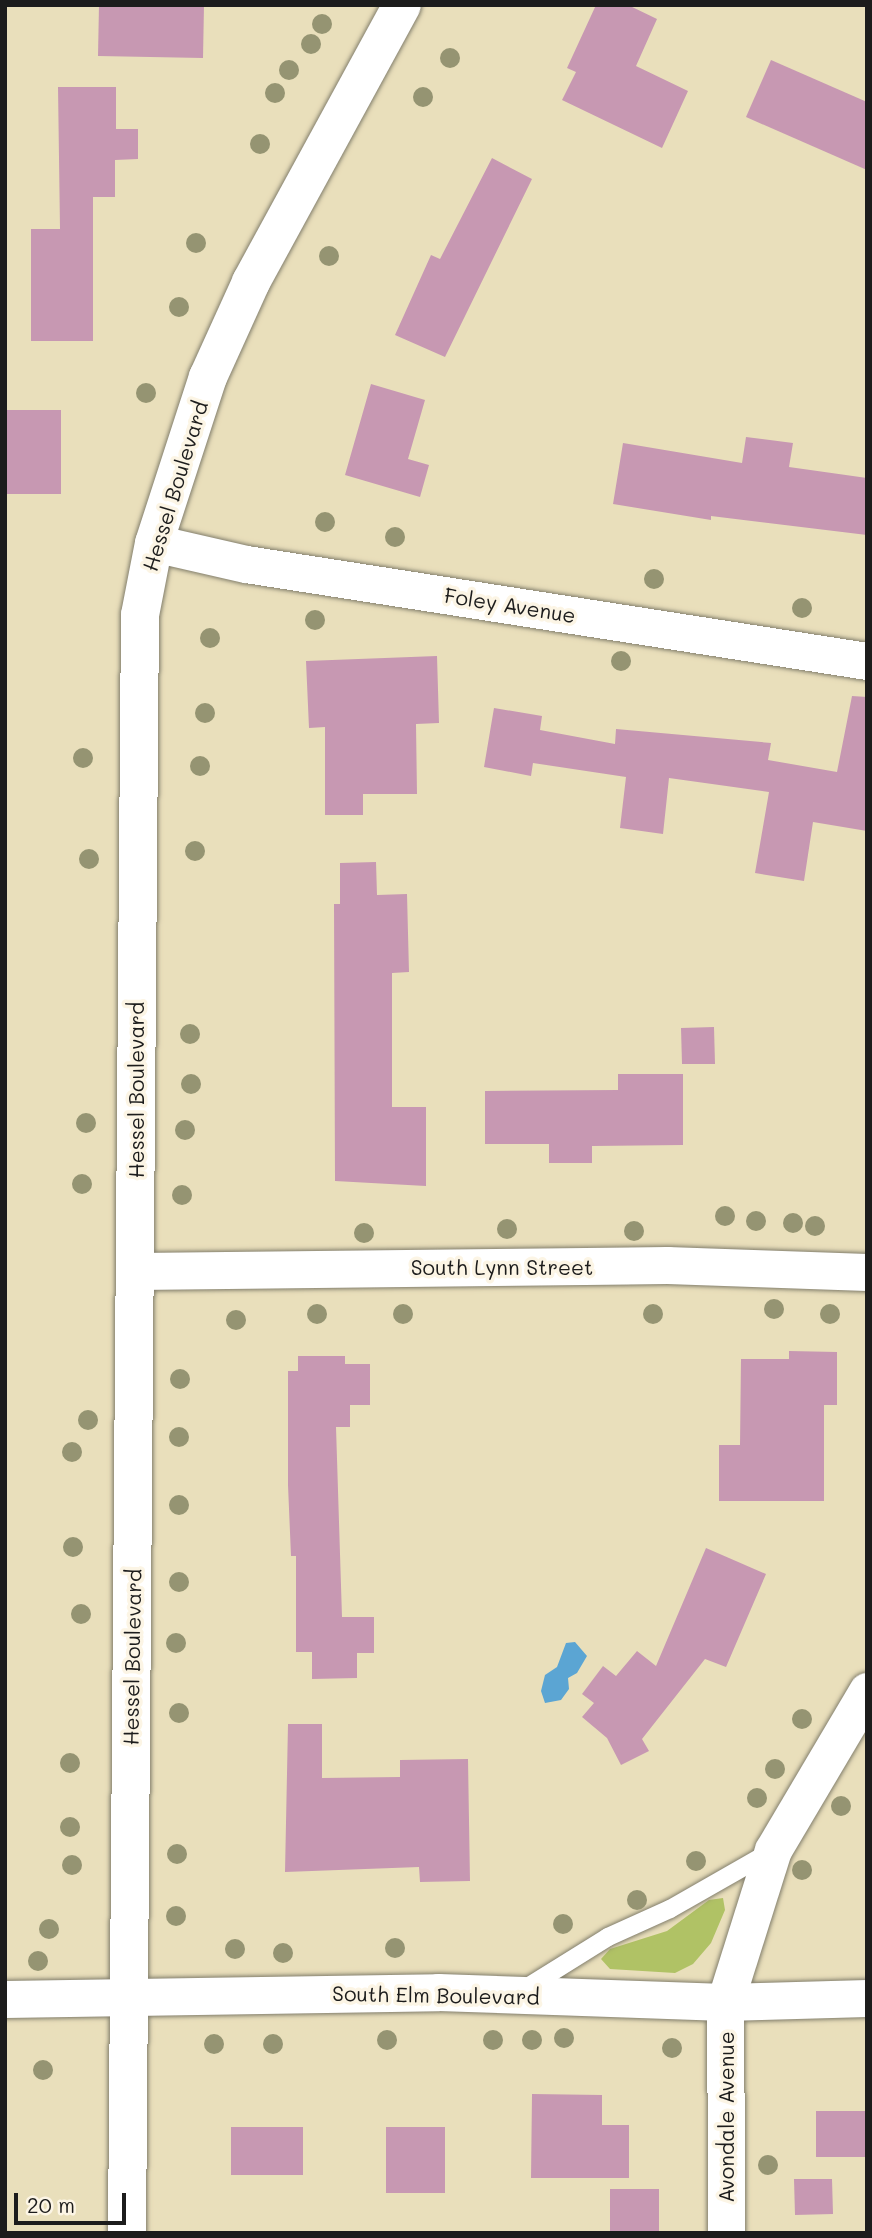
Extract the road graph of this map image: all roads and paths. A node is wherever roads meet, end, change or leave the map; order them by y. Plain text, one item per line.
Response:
1 (402, 5) edge
2 (154, 543) junction
3 (867, 661) edge
4 (137, 1271) junction
5 (867, 1272) edge
6 (867, 1690) edge
7 (773, 1850) junction
8 (515, 1994) junction
9 (128, 1996) junction
10 (867, 1998) edge
11 (5, 1999) edge
12 (725, 2002) junction
13 (127, 2233) edge
14 (726, 2233) edge

1 - 2 street, Hessel Boulevard
2 - 3 street, Foley Avenue
2 - 4 street, Hessel Boulevard
4 - 5 street, South Lynn Street
4 - 9 street, Hessel Boulevard
6 - 7 street, Avondale Avenue
7 - 8 lane
7 - 12 street, Avondale Avenue
8 - 9 street, South Elm Boulevard
8 - 12 street, South Elm Boulevard
9 - 11 street, South Elm Boulevard
9 - 13 street, Hessel Boulevard
10 - 12 street, South Elm Boulevard
12 - 14 street, Avondale Avenue

